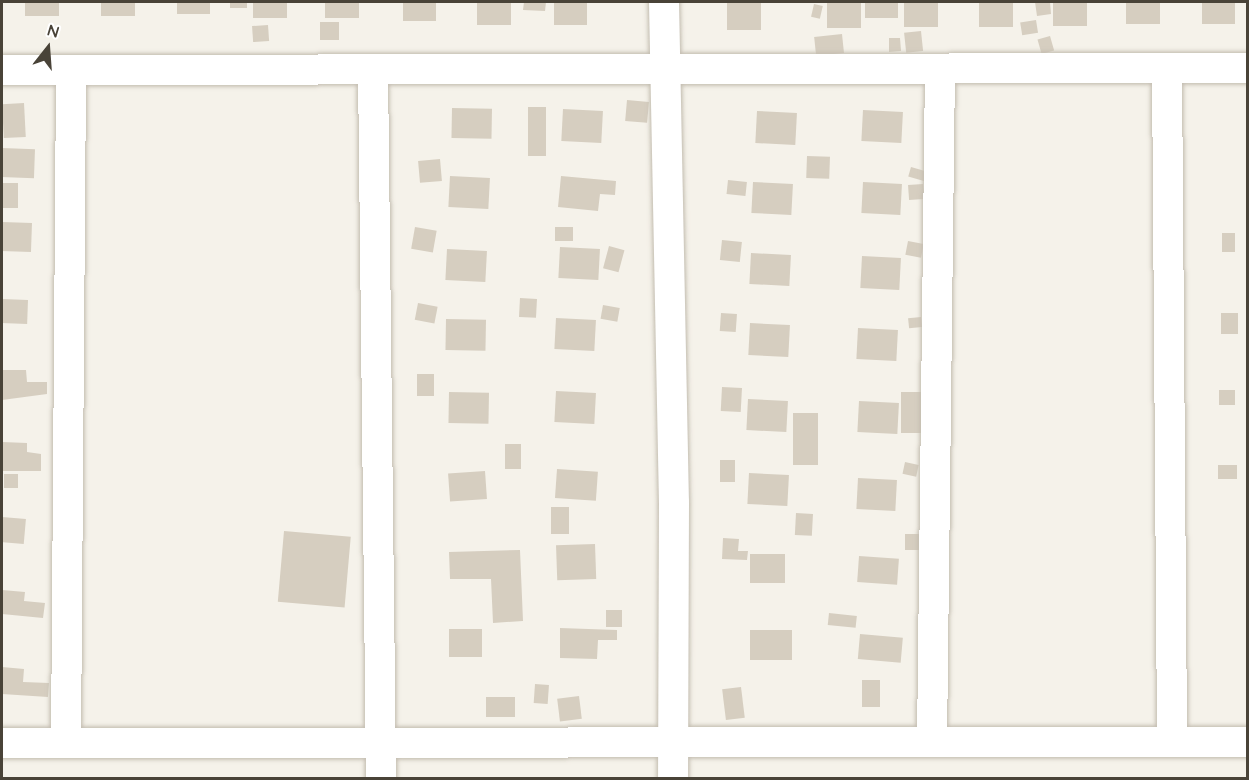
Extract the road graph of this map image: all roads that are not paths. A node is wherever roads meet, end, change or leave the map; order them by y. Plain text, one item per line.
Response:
1 (664, 2) edge
2 (1167, 68) junction
3 (1248, 68) edge
4 (373, 69) junction
5 (664, 69) junction
6 (940, 69) junction
7 (2, 70) edge
8 (71, 70) junction
9 (673, 742) junction
10 (932, 742) junction
11 (1172, 742) junction
12 (1248, 742) edge
13 (2, 743) edge
14 (66, 743) junction
15 (381, 743) junction
16 (381, 778) edge
17 (673, 778) edge

1 - 5 street
2 - 3 street
2 - 6 street
2 - 11 street
4 - 5 street
4 - 8 street
4 - 15 street
5 - 6 street
5 - 9 street
6 - 10 street
7 - 8 street
8 - 14 street
9 - 10 street
9 - 15 street
9 - 17 street
10 - 11 street
11 - 12 street
13 - 14 street
14 - 15 street
15 - 16 street

